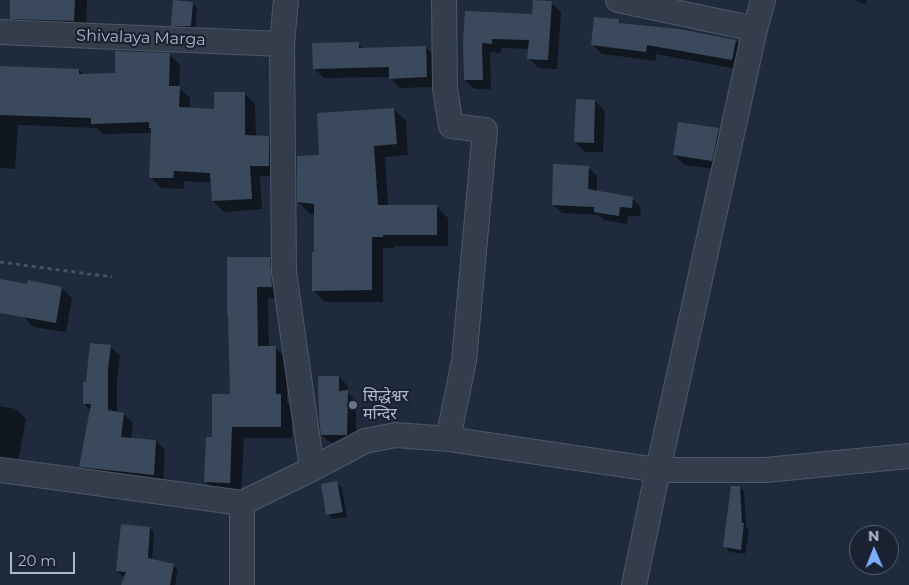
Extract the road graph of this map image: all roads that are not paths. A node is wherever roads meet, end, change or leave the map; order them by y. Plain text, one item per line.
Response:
1 (286, 0) edge
2 (444, 0) edge
3 (618, 0) edge
4 (763, 0) edge
5 (755, 29) junction
6 (0, 32) edge
7 (282, 44) junction
8 (448, 439) junction
9 (909, 456) edge
10 (312, 469) junction
11 (0, 470) edge
12 (658, 470) junction
13 (242, 503) junction
14 (242, 585) edge
15 (634, 585) edge

1 - 7 street
2 - 8 street
3 - 5 street
4 - 5 street
5 - 12 street
6 - 7 street, Shivalaya Marga
7 - 10 street
8 - 10 street
8 - 12 street
9 - 12 street
10 - 13 street
11 - 13 street
12 - 15 street
13 - 14 street

